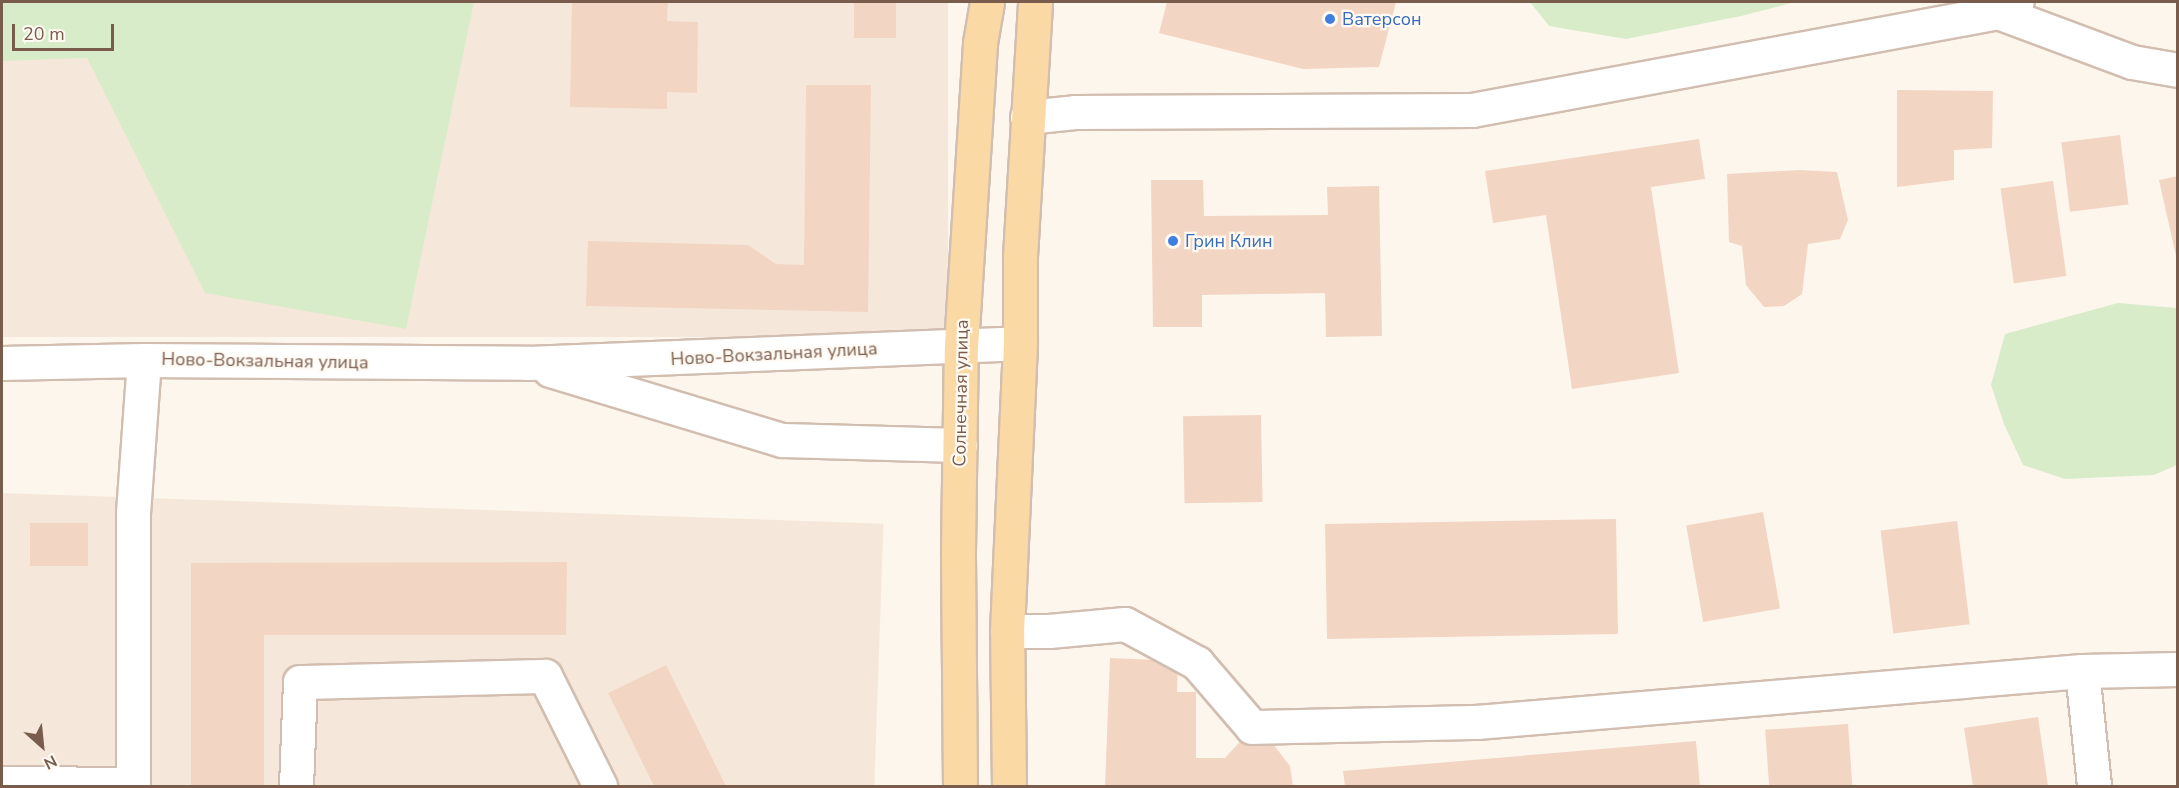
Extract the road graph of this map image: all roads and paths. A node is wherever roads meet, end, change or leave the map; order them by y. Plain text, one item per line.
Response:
1 (987, 2) edge
2 (1035, 2) edge
3 (2007, 7) edge
4 (2178, 70) edge
5 (1027, 117) junction
6 (1020, 343) junction
7 (961, 346) junction
8 (144, 360) junction
9 (2, 363) edge
10 (528, 363) junction
11 (960, 445) junction
12 (1007, 631) junction
13 (2178, 669) edge
14 (2082, 671) junction
15 (2, 783) edge
16 (133, 785) edge
17 (296, 786) edge
18 (600, 786) edge
19 (960, 786) edge
20 (1008, 786) edge
21 (2094, 786) edge

1 - 7 main road, Солнечная улица
2 - 5 main road
3 - 4 street
3 - 5 street
5 - 6 main road
6 - 7 street, Ново-Вокзальная улица
6 - 12 main road
7 - 10 street, Ново-Вокзальная улица
7 - 11 main road, Солнечная улица
8 - 9 street, Ново-Вокзальная улица
8 - 10 street, Ново-Вокзальная улица
8 - 16 street
10 - 11 street, Ново-Вокзальная улица
11 - 19 main road, Солнечная улица
12 - 14 street
12 - 20 main road
13 - 14 street
14 - 21 street
15 - 16 street
17 - 18 street

